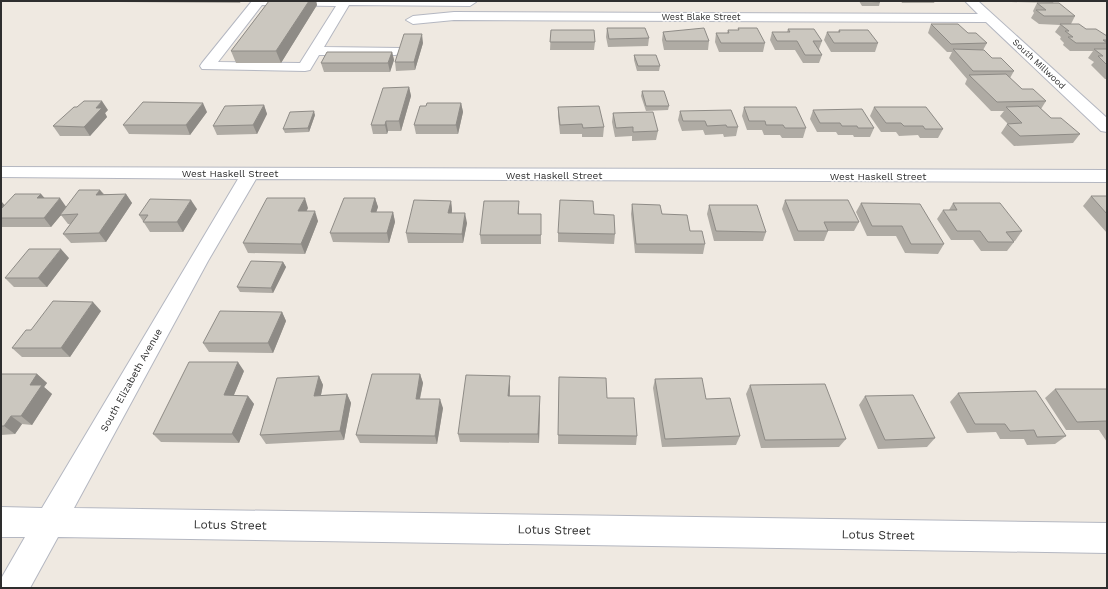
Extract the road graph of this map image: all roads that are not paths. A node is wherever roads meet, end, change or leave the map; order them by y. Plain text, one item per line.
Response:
1 (258, 1) edge
2 (344, 1) edge
3 (971, 1) edge
4 (482, 2) dead end
5 (989, 18) junction
6 (413, 20) dead end
7 (317, 50) junction
8 (395, 51) dead end
9 (1107, 127) edge
10 (1, 172) edge
11 (250, 173) junction
12 (1107, 176) edge
13 (1, 522) edge
14 (50, 522) junction
15 (1107, 538) edge
16 (13, 588) edge

1 - 2 street
1 - 7 street
2 - 4 street
2 - 7 street
3 - 5 street, South Millwood
5 - 6 street, West Blake Street
5 - 9 street, South Millwood
7 - 8 street
10 - 11 street, West Haskell Street
11 - 12 street, West Haskell Street
11 - 14 street, South Elizabeth Avenue
13 - 14 street, Lotus Street
14 - 15 street, Lotus Street
14 - 16 street, South Elizabeth Avenue

